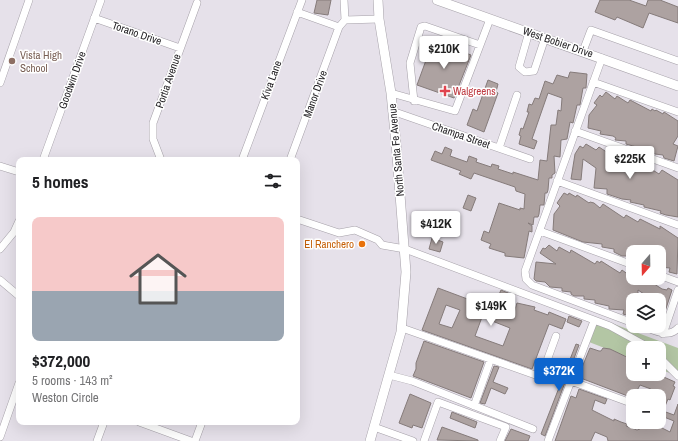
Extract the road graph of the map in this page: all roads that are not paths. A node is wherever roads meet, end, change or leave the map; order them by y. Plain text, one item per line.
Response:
1 (29, 0) edge
2 (101, 0) edge
3 (302, 0) edge
4 (344, 0) edge
5 (378, 0) edge
6 (440, 1) edge
7 (197, 2) dead end
8 (297, 12) junction
9 (94, 18) junction
10 (379, 19) junction
11 (490, 19) junction
12 (345, 20) junction
13 (339, 27) junction
14 (529, 32) junction
15 (545, 38) junction
16 (480, 45) junction
17 (180, 48) junction
18 (583, 51) junction
19 (602, 58) junction
20 (678, 61) edge
21 (593, 82) junction
22 (0, 83) edge
23 (678, 86) edge
24 (391, 93) junction
25 (517, 95) dead end
26 (414, 101) junction
27 (392, 111) junction
28 (678, 112) edge
29 (575, 131) junction
30 (498, 148) junction
31 (44, 157) edge
32 (160, 157) edge
33 (243, 157) edge
34 (291, 157) edge
35 (530, 159) dead end
36 (0, 166) edge
37 (678, 168) edge
38 (16, 171) edge
39 (557, 181) junction
40 (300, 220) edge
41 (678, 225) edge
42 (16, 228) edge
43 (540, 231) junction
44 (0, 249) edge
45 (405, 249) junction
46 (626, 262) edge
47 (666, 278) edge
48 (0, 280) edge
49 (678, 282) edge
50 (678, 290) edge
51 (16, 293) edge
52 (626, 319) edge
53 (594, 321) junction
54 (402, 328) junction
55 (678, 328) edge
56 (663, 334) joint
57 (556, 336) dead end
58 (637, 341) edge
59 (489, 364) dead end
60 (666, 364) edge
61 (389, 375) junction
62 (678, 376) edge
63 (571, 381) junction
64 (16, 392) edge
65 (626, 401) edge
66 (474, 406) junction
67 (103, 425) edge
68 (147, 425) edge
69 (201, 425) edge
70 (374, 426) junction
71 (533, 429) dead end
72 (0, 437) edge
73 (97, 441) edge
74 (191, 441) edge
75 (195, 441) edge
76 (370, 441) edge
77 (413, 441) edge
78 (424, 441) edge
79 (500, 441) edge
80 (548, 441) edge

1 - 22 street
2 - 9 street, Goodwin Drive
3 - 8 street, Kiva Lane
4 - 12 street
5 - 10 main road, North Santa Fe Avenue
6 - 11 main road, West Bobier Drive
7 - 17 street, Portia Avenue
8 - 13 street
8 - 33 street, Kiva Lane
9 - 17 street, Torano Drive
9 - 31 street, Goodwin Drive
10 - 12 street
10 - 24 main road, North Santa Fe Avenue
11 - 14 main road, West Bobier Drive
11 - 16 street
12 - 13 street
13 - 34 street, Manor Drive
14 - 15 main road, West Bobier Drive
14 - 15 street
15 - 18 main road, West Bobier Drive
16 - 26 street
16 - 26 street
17 - 32 street, Portia Avenue
18 - 19 main road, West Bobier Drive
18 - 20 street
19 - 21 street
19 - 23 main road, West Bobier Drive
21 - 28 street
21 - 29 street
24 - 26 street
24 - 27 main road, North Santa Fe Avenue
25 - 30 street
27 - 30 street, Champa Street
27 - 45 main road, North Santa Fe Avenue
29 - 37 street
29 - 39 street
30 - 35 street, Champa Street
36 - 38 street
39 - 41 street
39 - 43 street
40 - 45 street
42 - 44 street
43 - 46 street
43 - 52 street
45 - 53 street
45 - 54 main road, North Santa Fe Avenue
47 - 49 street
48 - 51 street
50 - 56 street
53 - 58 street
53 - 63 street
54 - 57 street
54 - 61 main road, North Santa Fe Avenue
55 - 56 street
59 - 66 street
60 - 62 street
61 - 66 street
61 - 70 main road, North Santa Fe Avenue
63 - 65 street
63 - 80 street
64 - 72 street
66 - 71 street
67 - 73 street
68 - 74 street
69 - 75 street
70 - 76 main road, North Santa Fe Avenue
70 - 77 street
78 - 79 street

